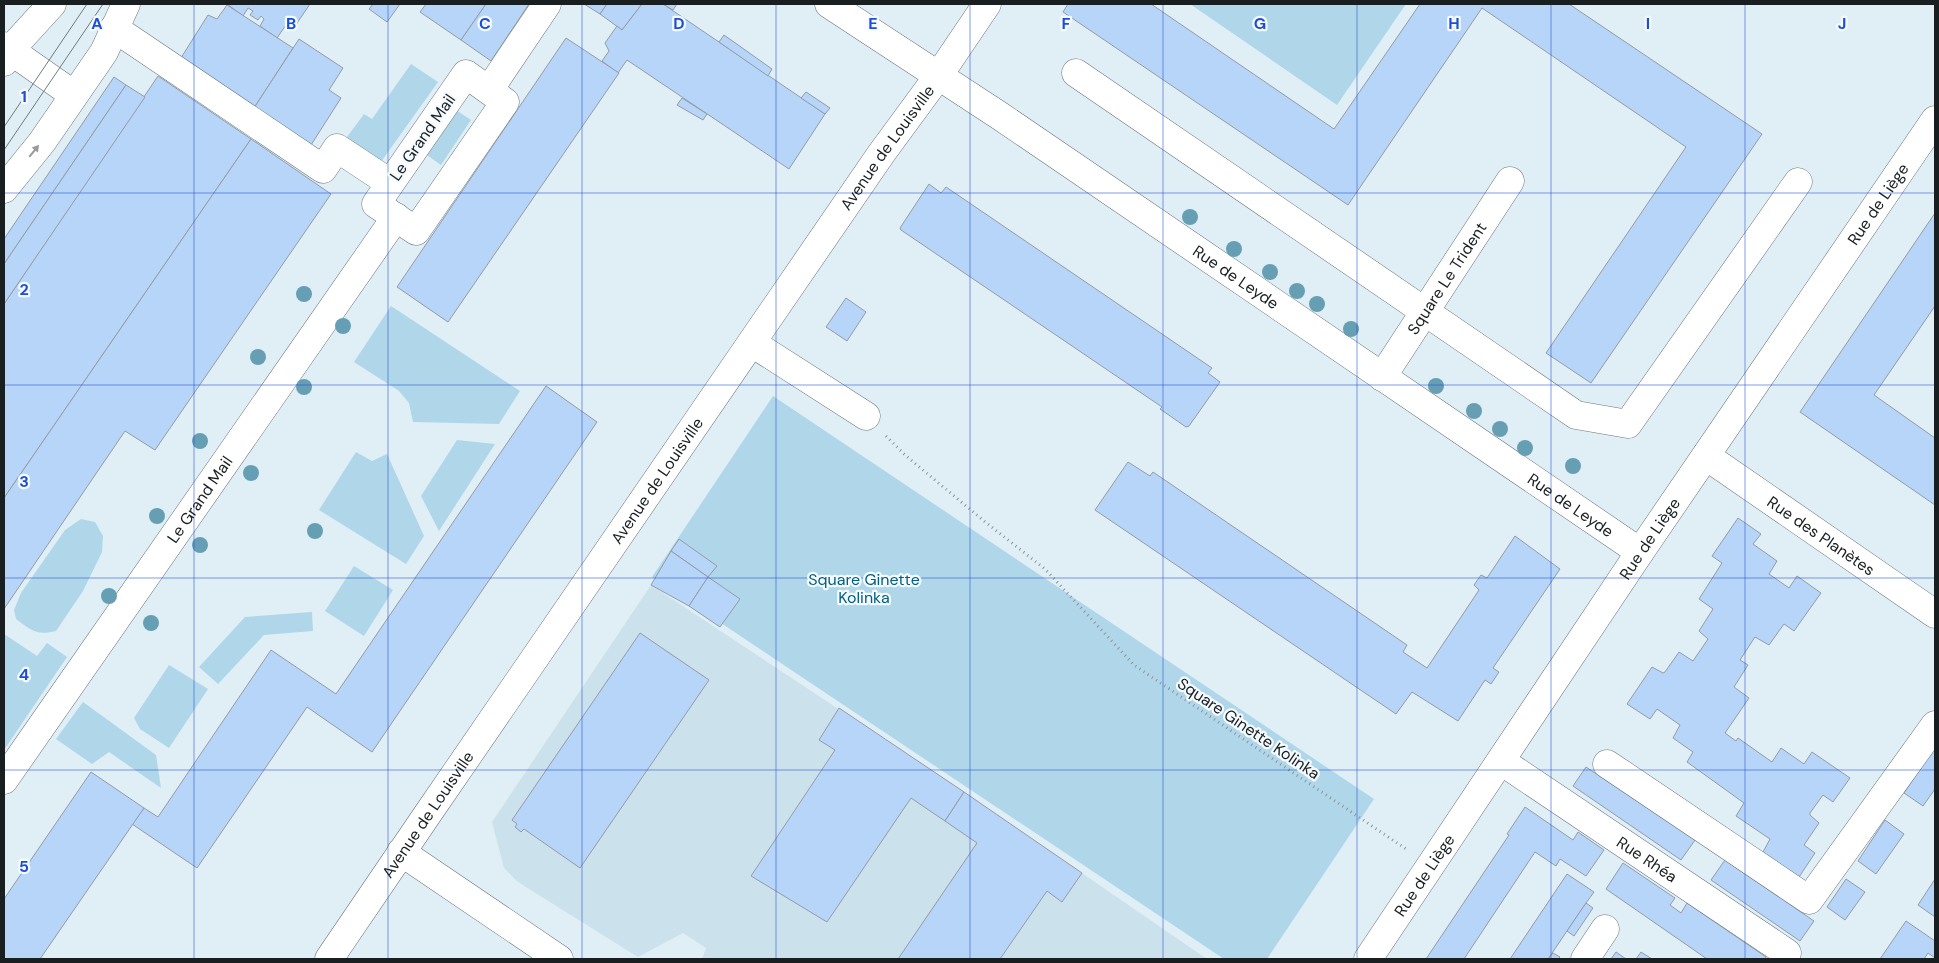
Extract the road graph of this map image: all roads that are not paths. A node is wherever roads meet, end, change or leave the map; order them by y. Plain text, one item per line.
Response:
1 (52, 4) edge
2 (126, 4) edge
3 (547, 4) edge
4 (829, 4) edge
5 (987, 4) edge
6 (114, 28) junction
7 (6, 53) edge
8 (1076, 73) dead end
9 (939, 75) junction
10 (489, 90) junction
11 (74, 95) junction
12 (1935, 120) edge
13 (1510, 181) dead end
14 (1798, 182) dead end
15 (390, 183) junction
16 (4, 189) edge
17 (396, 217) junction
18 (1424, 312) junction
19 (752, 343) junction
20 (1382, 377) junction
21 (866, 416) road end
22 (1706, 456) junction
23 (1640, 552) junction
24 (1935, 614) edge
25 (1935, 725) edge
26 (1501, 761) junction
27 (1607, 764) dead end
28 (4, 780) edge
29 (401, 852) junction
30 (1605, 929) dead end
31 (329, 959) edge
32 (559, 959) edge
33 (1368, 959) edge
34 (1585, 959) edge
35 (1783, 959) edge

1 - 7 street
2 - 6 street
3 - 10 street
4 - 9 street, Rue de Leyde
5 - 9 street, Avenue de Louisville
6 - 11 street
6 - 15 street
7 - 11 street
8 - 18 street
9 - 19 street, Avenue de Louisville
9 - 20 street, Rue de Leyde
10 - 15 street, Le Grand Mail
10 - 17 street, Le Grand Mail
16 -> 11 street
12 - 22 street, Rue de Liège
13 - 18 street, Square Le Trident
14 - 18 street
15 - 17 street, Le Grand Mail
17 - 28 street, Le Grand Mail
18 - 20 street, Square Le Trident
19 - 21 street
19 - 29 street, Avenue de Louisville
20 - 23 street, Rue de Leyde
22 - 23 street, Rue de Liège
22 - 24 street, Rue des Planètes
23 - 26 street, Rue de Liège
25 - 27 street
26 - 33 street, Rue de Liège
26 - 35 street, Rue Rhéa
29 - 31 street, Avenue de Louisville
29 - 32 street
30 - 34 street

